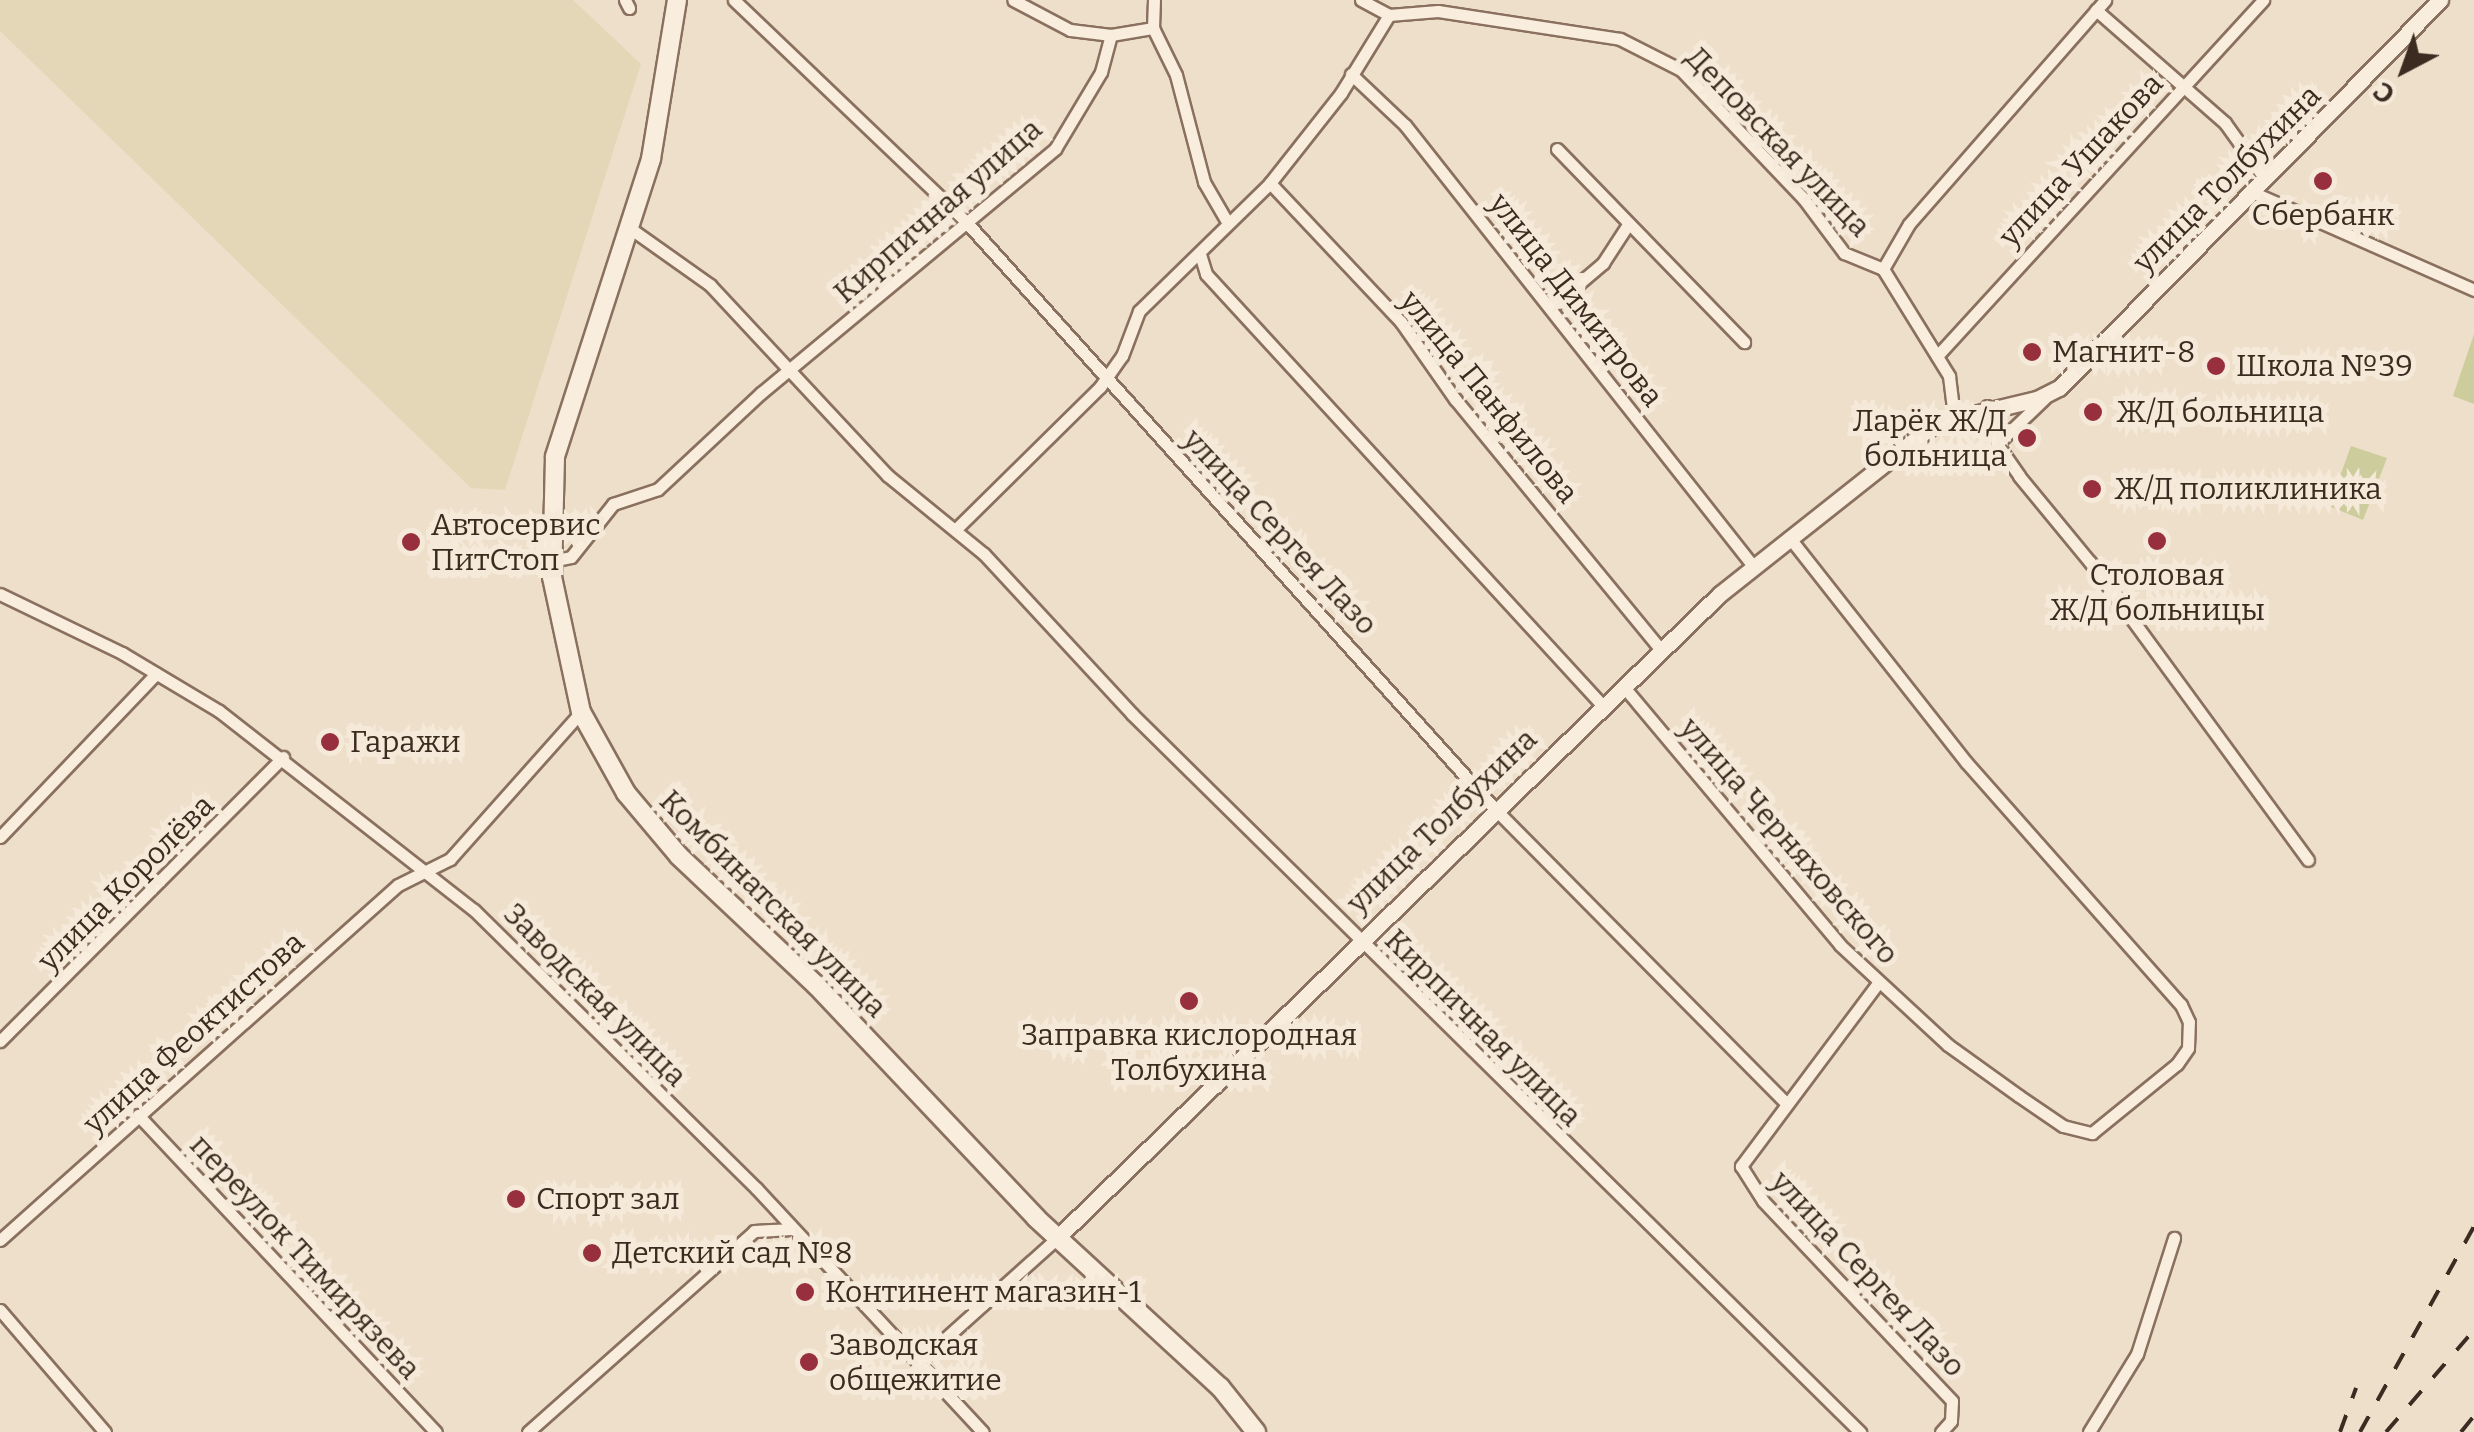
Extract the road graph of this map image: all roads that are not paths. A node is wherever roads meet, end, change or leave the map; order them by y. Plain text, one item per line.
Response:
1 (677, 0) edge
2 (734, 0) edge
3 (1013, 0) edge
4 (1154, 0) edge
5 (1360, 0) edge
6 (2263, 0) edge
7 (2440, 0) edge
8 (2101, 5) edge
9 (1388, 15) junction
10 (1153, 28) junction
11 (1111, 35) junction
12 (1351, 74) junction
13 (2184, 86) junction
14 (1557, 149) dead end
15 (2265, 179) junction
16 (1270, 183) junction
17 (2252, 192) junction
18 (1226, 220) junction
19 (968, 224) junction
20 (1627, 226) junction
21 (632, 229) junction
22 (1200, 254) junction
23 (1883, 269) junction
24 (2474, 290) edge
25 (1550, 308) junction
26 (1744, 342) dead end
27 (1937, 356) junction
28 (791, 372) junction
29 (1107, 376) junction
30 (2050, 394) junction
31 (1987, 406) junction
32 (1954, 415) junction
33 (1997, 444) junction
34 (956, 530) junction
35 (1789, 537) junction
36 (551, 562) junction
37 (1754, 566) junction
38 (0, 594) edge
39 (1661, 650) junction
40 (156, 674) junction
41 (1624, 686) junction
42 (1602, 705) junction
43 (580, 712) junction
44 (284, 757) junction
45 (1494, 808) junction
46 (0, 837) edge
47 (2308, 860) dead end
48 (428, 873) junction
49 (1360, 941) junction
50 (1878, 983) junction
51 (0, 1040) edge
52 (1786, 1103) junction
53 (138, 1115) junction
54 (792, 1229) junction
55 (1058, 1237) junction
56 (2174, 1238) dead end
57 (0, 1240) edge
58 (0, 1310) edge
59 (920, 1362) junction
60 (105, 1432) edge
61 (436, 1432) edge
62 (528, 1432) edge
63 (983, 1432) edge
64 (1256, 1432) edge
65 (1860, 1432) edge
66 (1941, 1432) edge
67 (2089, 1432) edge

1 - 21 main road, Комбинатская улица
2 - 19 street, улица Сергея Лазо
3 - 11 street
4 - 10 street
5 - 9 street
6 - 13 street, улица Ушакова
7 - 15 street, улица Толбухина
8 - 13 street
8 - 23 street
9 - 12 street
9 - 23 street, Деповская улица
10 - 11 street
10 - 18 street
11 - 19 street, Кирпичная улица
12 - 16 street
12 - 25 street, улица Димитрова
13 - 15 street
13 - 27 street, улица Ушакова
14 - 20 street
15 - 17 street, улица Толбухина
16 - 18 street
16 - 39 street, улица Панфилова
17 - 24 street
17 - 30 street, улица Толбухина
18 - 22 street
19 - 28 street, Кирпичная улица
19 - 29 street, улица Сергея Лазо
20 - 25 street
20 - 26 street
21 - 28 street
21 - 36 main road, Комбинатская улица
22 - 29 street
22 - 42 street
23 - 27 street, Деповская улица
25 - 37 street, улица Димитрова
27 - 32 street, Деповская улица
28 - 34 street, Кирпичная улица
28 - 36 street, Кирпичная улица
29 - 34 street
29 - 45 street, улица Сергея Лазо
30 - 31 street, улица Толбухина
30 - 33 street, улица Толбухина
31 - 32 street, улица Толбухина
31 - 33 street
32 - 35 street, улица Толбухина
33 - 47 street
34 - 49 street, Кирпичная улица
35 - 37 street, улица Толбухина
35 - 50 street, улица Черняховского
36 - 43 main road, Комбинатская улица
37 - 39 street, улица Толбухина
38 - 40 street, Заводская улица
39 - 41 street, улица Толбухина
40 - 44 street, Заводская улица
40 - 46 street
41 - 42 street, улица Толбухина
41 - 50 street, улица Черняховского
42 - 45 street, улица Толбухина
43 - 48 street, улица Феоктистова
43 - 55 main road, Комбинатская улица
44 - 48 street, Заводская улица
44 - 51 street, улица Королёва
45 - 49 street, улица Толбухина
45 - 52 street, улица Сергея Лазо
48 - 53 street, улица Феоктистова
48 - 54 street, Заводская улица
49 - 55 street, улица Толбухина
49 - 65 street, Кирпичная улица
50 - 52 street, улица Сергея Лазо
52 - 66 street, улица Сергея Лазо
53 - 57 street, улица Феоктистова
53 - 61 street, переулок Тимирязева
54 - 59 street, Заводская улица
54 - 62 street
55 - 59 street, улица Толбухина
55 - 64 main road, Комбинатская улица
56 - 67 street
58 - 60 street
59 - 63 street, Заводская улица

